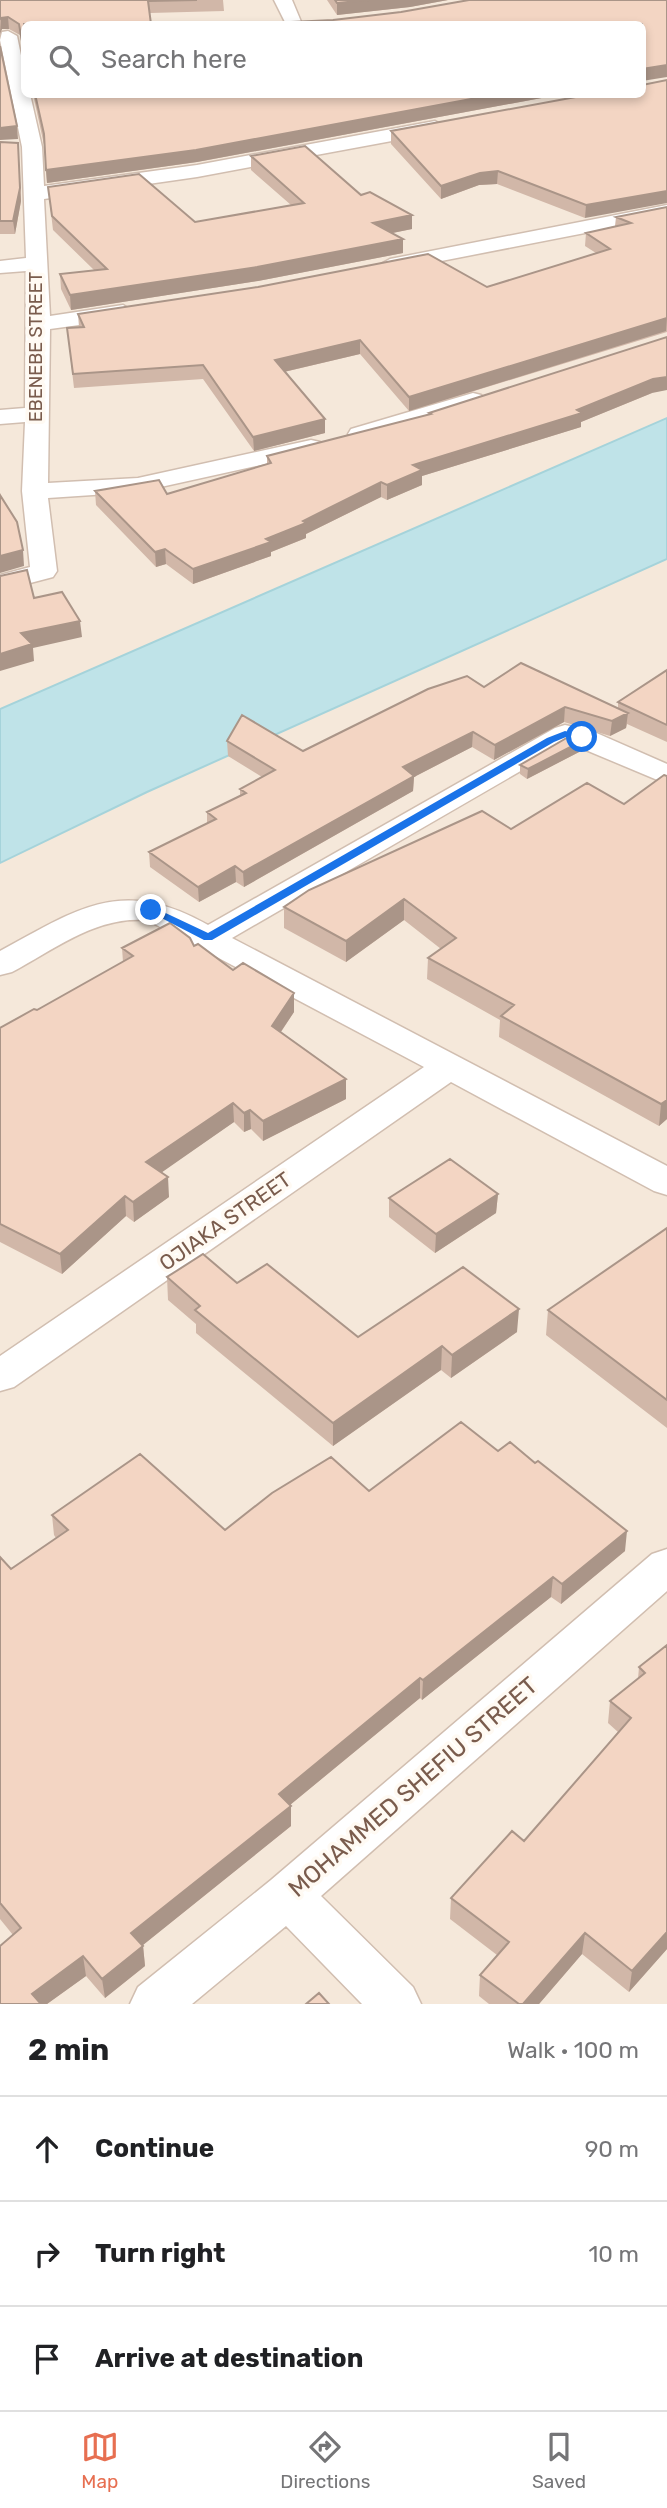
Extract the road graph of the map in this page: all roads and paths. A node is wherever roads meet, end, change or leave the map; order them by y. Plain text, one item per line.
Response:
1 (284, 0) edge
2 (293, 21) edge
3 (11, 36) edge
4 (457, 123) edge
5 (33, 194) junction
6 (667, 211) edge
7 (36, 264) junction
8 (0, 267) edge
9 (367, 270) edge
10 (148, 308) edge
11 (39, 324) junction
12 (495, 394) edge
13 (34, 414) junction
14 (0, 417) edge
15 (35, 491) junction
16 (0, 583) edge
17 (667, 775) edge
18 (208, 937) junction
19 (0, 965) edge
20 (449, 1067) junction
21 (667, 1182) edge
22 (0, 1376) edge
23 (667, 1566) edge
24 (288, 1895) junction
25 (155, 2004) edge
26 (397, 2004) edge

1 - 2 street
3 - 5 street, EBENEBE STREET
4 - 5 street
5 - 7 street, EBENEBE STREET
6 - 9 street
7 - 8 street
7 - 11 street, EBENEBE STREET
10 - 11 street
11 - 13 street, EBENEBE STREET
12 - 15 street
13 - 14 street
13 - 15 street, EBENEBE STREET
15 - 16 street, EBENEBE STREET
17 - 18 street
18 - 19 street
18 - 20 street
20 - 21 street
20 - 22 street, OJIAKA STREET
23 - 24 street, MOHAMMED SHEFIU STREET
24 - 25 street, MOHAMMED SHEFIU STREET
24 - 26 street

